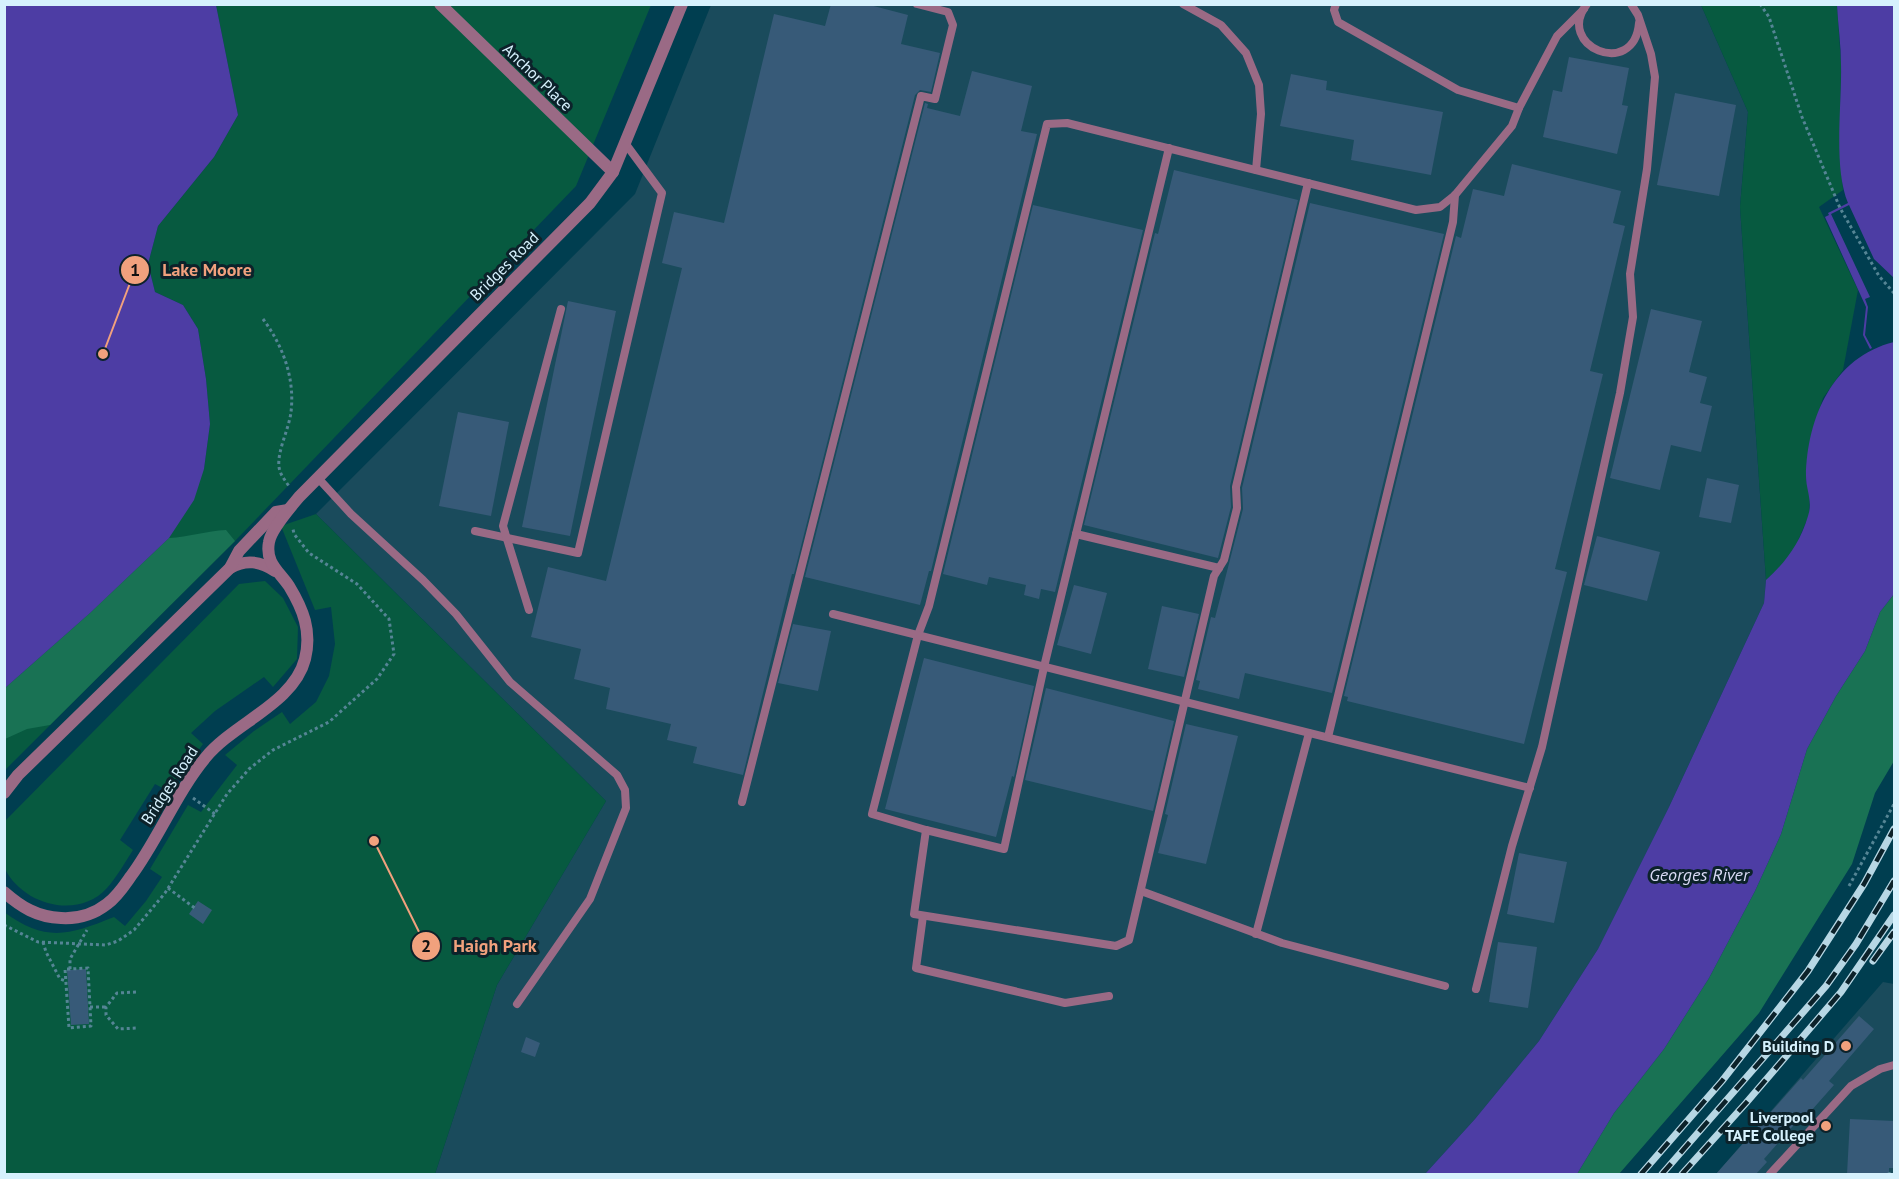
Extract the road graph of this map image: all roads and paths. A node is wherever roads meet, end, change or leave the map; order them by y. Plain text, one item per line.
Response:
1 (440, 4) edge
2 (682, 4) edge
3 (917, 4) edge
4 (1183, 4) edge
5 (1336, 4) edge
6 (1760, 4) edge
7 (1586, 7) edge
8 (1634, 8) edge
9 (1519, 108) junction
10 (625, 143) junction
11 (1169, 148) junction
12 (1256, 170) junction
13 (613, 172) junction
14 (1308, 183) junction
15 (1455, 195) junction
16 (1894, 293) edge
17 (561, 309) dead end
18 (263, 319) dead end
19 (318, 478) junction
20 (289, 510) junction
21 (475, 531) dead end
22 (1076, 534) junction
23 (508, 538) junction
24 (230, 568) junction
25 (1219, 568) junction
26 (275, 571) junction
27 (529, 610) dead end
28 (833, 614) dead end
29 (918, 635) junction
30 (1044, 667) junction
31 (1185, 702) junction
32 (1309, 733) junction
33 (1328, 737) junction
34 (1530, 788) junction
35 (182, 790) junction
36 (4, 793) edge
37 (742, 802) dead end
38 (1894, 804) edge
39 (215, 814) junction
40 (926, 830) junction
41 (1849, 886) dead end
42 (168, 888) junction
43 (1141, 891) junction
44 (4, 892) edge
45 (196, 909) dead end
46 (924, 916) junction
47 (4, 925) edge
48 (87, 930) dead end
49 (1256, 934) junction
50 (43, 942) junction
51 (78, 945) junction
52 (70, 969) junction
53 (66, 981) junction
54 (1445, 986) dead end
55 (1476, 988) dead end
56 (136, 992) dead end
57 (1109, 996) dead end
58 (517, 1004) dead end
59 (90, 1006) junction
60 (106, 1008) junction
61 (138, 1028) dead end
62 (1894, 1065) edge
63 (1894, 1172) edge
64 (1770, 1174) edge
65 (1888, 1174) edge

1 - 13 street, Anchor Place
2 - 10 street, Bridges Road
3 - 37 lane
4 - 12 lane
5 - 9 lane
6 - 16 path
7 - 8 lane
7 - 9 lane
8 - 34 lane
9 - 15 lane
10 - 13 street, Bridges Road
10 - 23 lane
11 - 12 lane
11 - 22 lane
11 - 29 lane
12 - 14 lane
13 - 19 street, Bridges Road
14 - 15 lane
14 - 25 lane
15 - 33 lane
17 - 23 lane
18 - 20 path
19 - 20 street, Bridges Road
19 - 58 lane
20 - 24 street, Bridges Road
20 - 26 street, Bridges Road
20 - 39 path
21 - 23 lane
22 - 25 lane
22 - 30 lane
23 - 27 lane
24 - 26 street
24 - 36 street, Bridges Road
25 - 31 lane
26 - 35 street, Bridges Road
28 - 29 lane
29 - 30 lane
29 - 40 lane
30 - 31 lane
30 - 40 lane
31 - 32 lane
31 - 43 lane
32 - 33 lane
32 - 49 lane
33 - 34 lane
34 - 55 lane
35 - 39 path
35 - 44 street, Bridges Road
38 - 41 path
39 - 42 path
40 - 46 lane
42 - 45 path
42 - 51 path
43 - 46 lane
43 - 49 lane
46 - 57 lane
47 - 50 path
48 - 51 path
49 - 54 lane
50 - 51 path
50 - 53 path
51 - 52 path
52 - 53 path
52 - 59 path
53 - 59 path
56 - 60 path
59 - 60 path
60 - 61 path
62 - 64 lane
63 - 65 path

